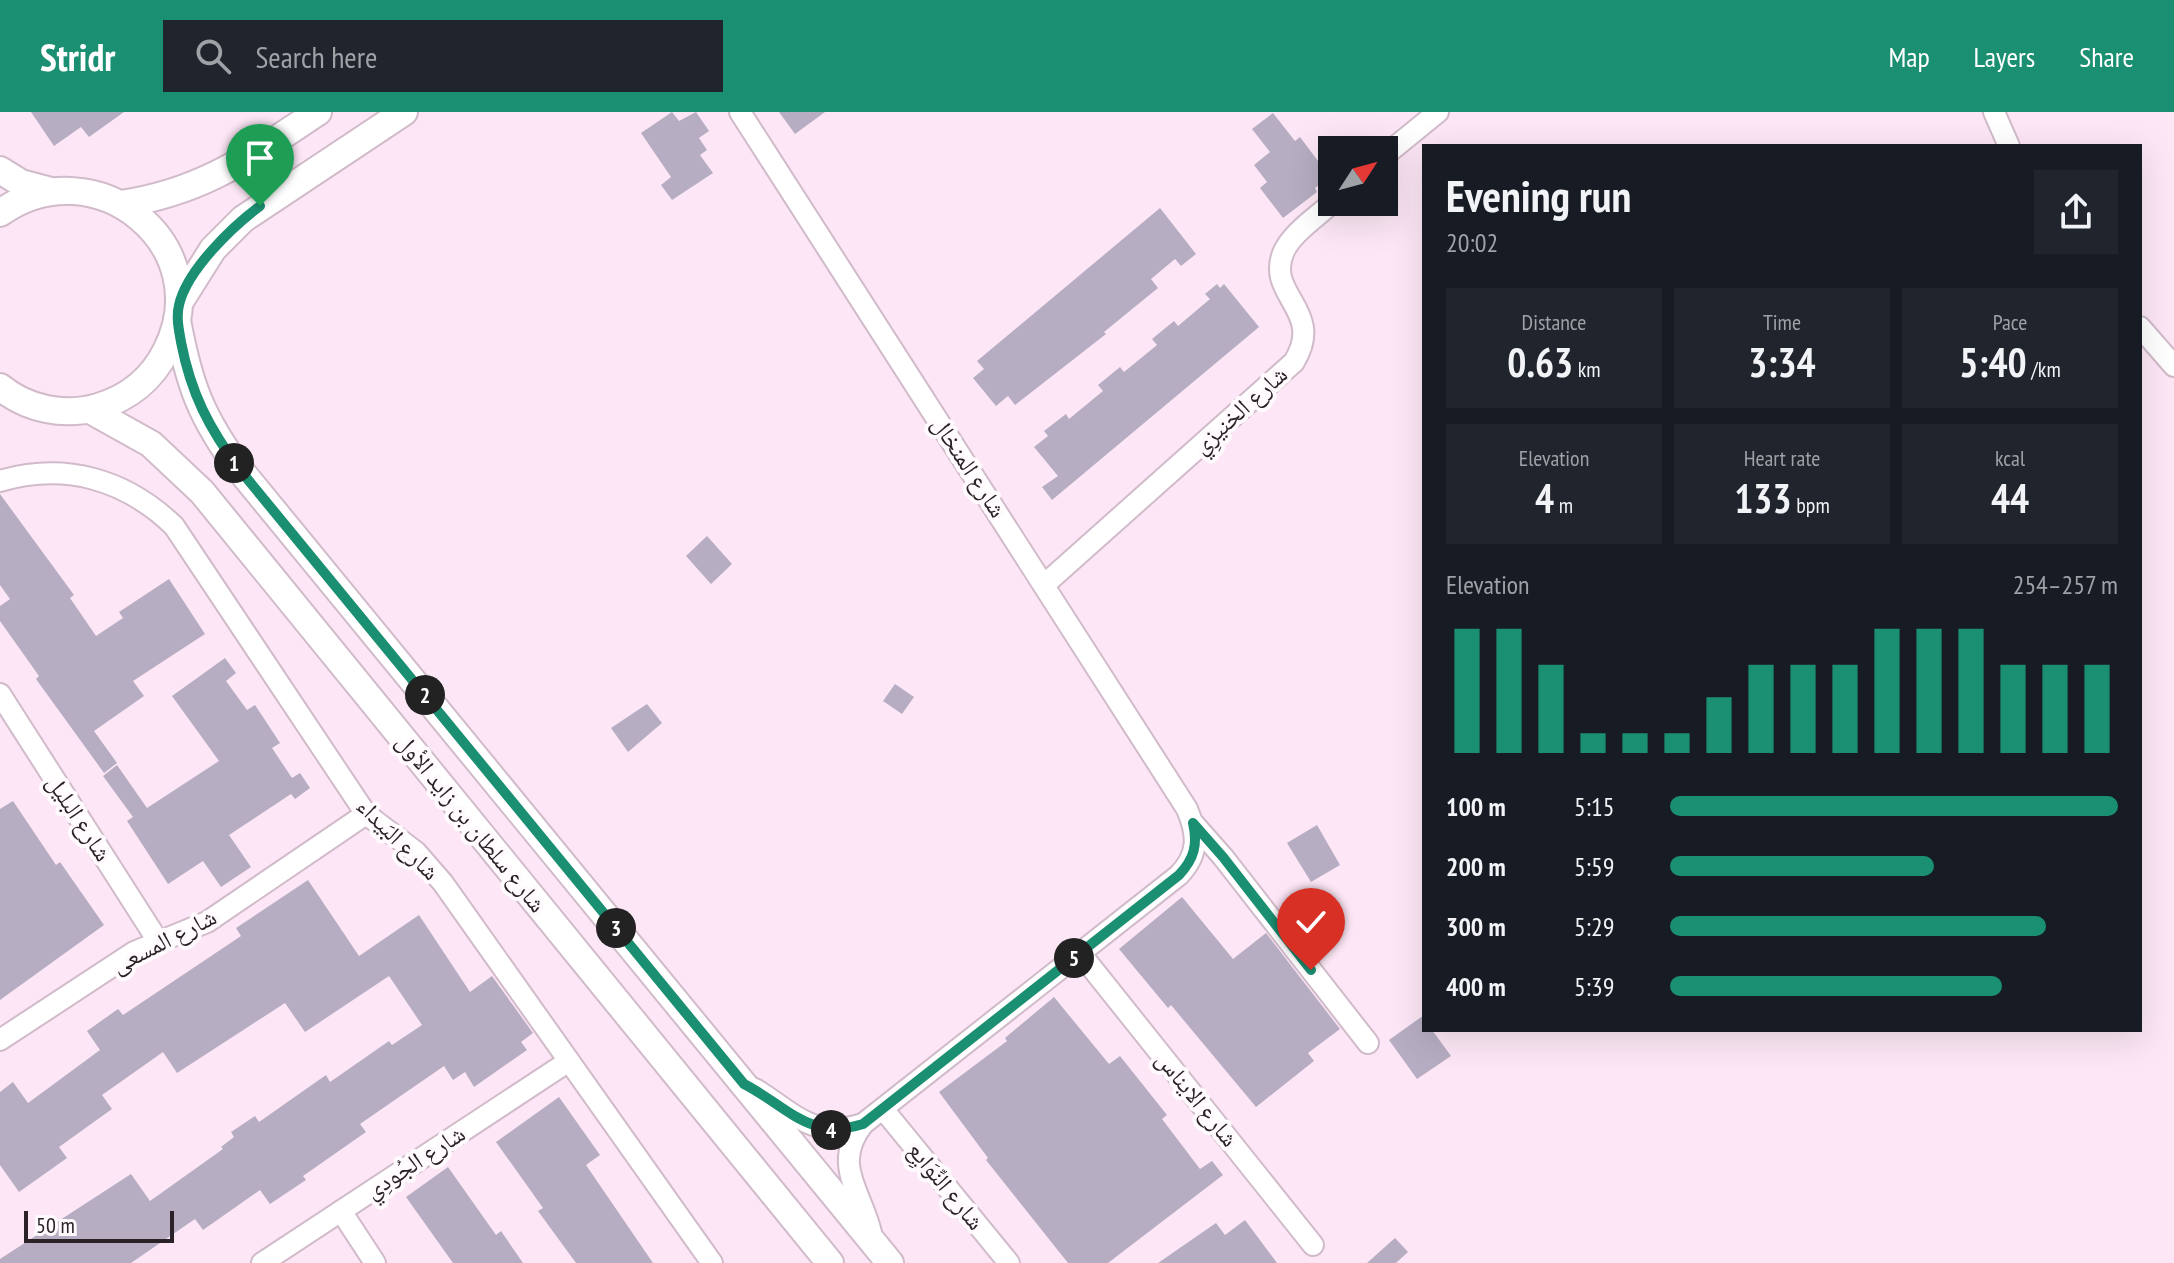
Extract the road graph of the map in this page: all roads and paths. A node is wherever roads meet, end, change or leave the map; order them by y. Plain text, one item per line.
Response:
1 (318, 112) edge
2 (404, 112) edge
3 (740, 112) edge
4 (1438, 112) edge
5 (1994, 112) edge
6 (2008, 144) edge
7 (1398, 145) edge
8 (0, 170) edge
9 (51, 191) junction
10 (121, 204) junction
11 (0, 213) edge
12 (1318, 216) edge
13 (178, 312) junction
14 (2142, 329) edge
15 (2174, 366) edge
16 (0, 387) edge
17 (27, 404) junction
18 (0, 405) edge
19 (90, 410) junction
20 (0, 481) edge
21 (1044, 585) junction
22 (0, 694) edge
23 (366, 814) junction
24 (1193, 823) junction
25 (158, 941) junction
26 (1080, 953) junction
27 (0, 1040) edge
28 (1368, 1043) dead end
29 (569, 1061) junction
30 (744, 1084) junction
31 (883, 1109) junction
32 (863, 1124) junction
33 (341, 1211) junction
34 (873, 1242) junction
35 (1313, 1245) dead end
36 (262, 1263) edge
37 (375, 1263) edge
38 (712, 1263) edge
39 (830, 1263) edge
40 (890, 1263) edge
41 (1009, 1263) edge

1 - 10 main road
2 - 13 main road
3 - 21 street, شارع المنخال
4 - 7 street
5 - 6 street
8 - 9 main road
9 - 10 main road
9 - 11 main road
10 - 13 main road, شارع سلطان بن زايد الأول
12 - 21 street, شارع الخنيزِي
13 - 19 main road
13 - 30 main road, شارع سلطان بن زايد الأول
14 - 15 street
16 - 17 main road
17 - 18 main road
17 - 19 main road
19 - 39 main road, شارع سلطان بن زايد الأول
20 - 23 street, شارع البَيداء
21 - 24 street, شارع المنخال
22 - 25 street, شارع البليل
23 - 25 street, شارع المسعى
23 - 29 street, شارع البَيداء
24 - 26 street
24 - 28 street, شارع المنخال
25 - 27 street, شارع المسعى
26 - 31 street
26 - 35 street, شارع الايناس
29 - 33 street, شارع الجُودِي
29 - 38 street, شارع البَيداء
30 - 32 street
30 - 34 main road, شارع سلطان بن زايد الأول
31 - 32 street
31 - 41 street, شارع النِّوَايِع
32 - 34 street
33 - 36 street, شارع الجُودِي
33 - 37 street
34 - 40 main road, شارع سلطان بن زايد الأول

